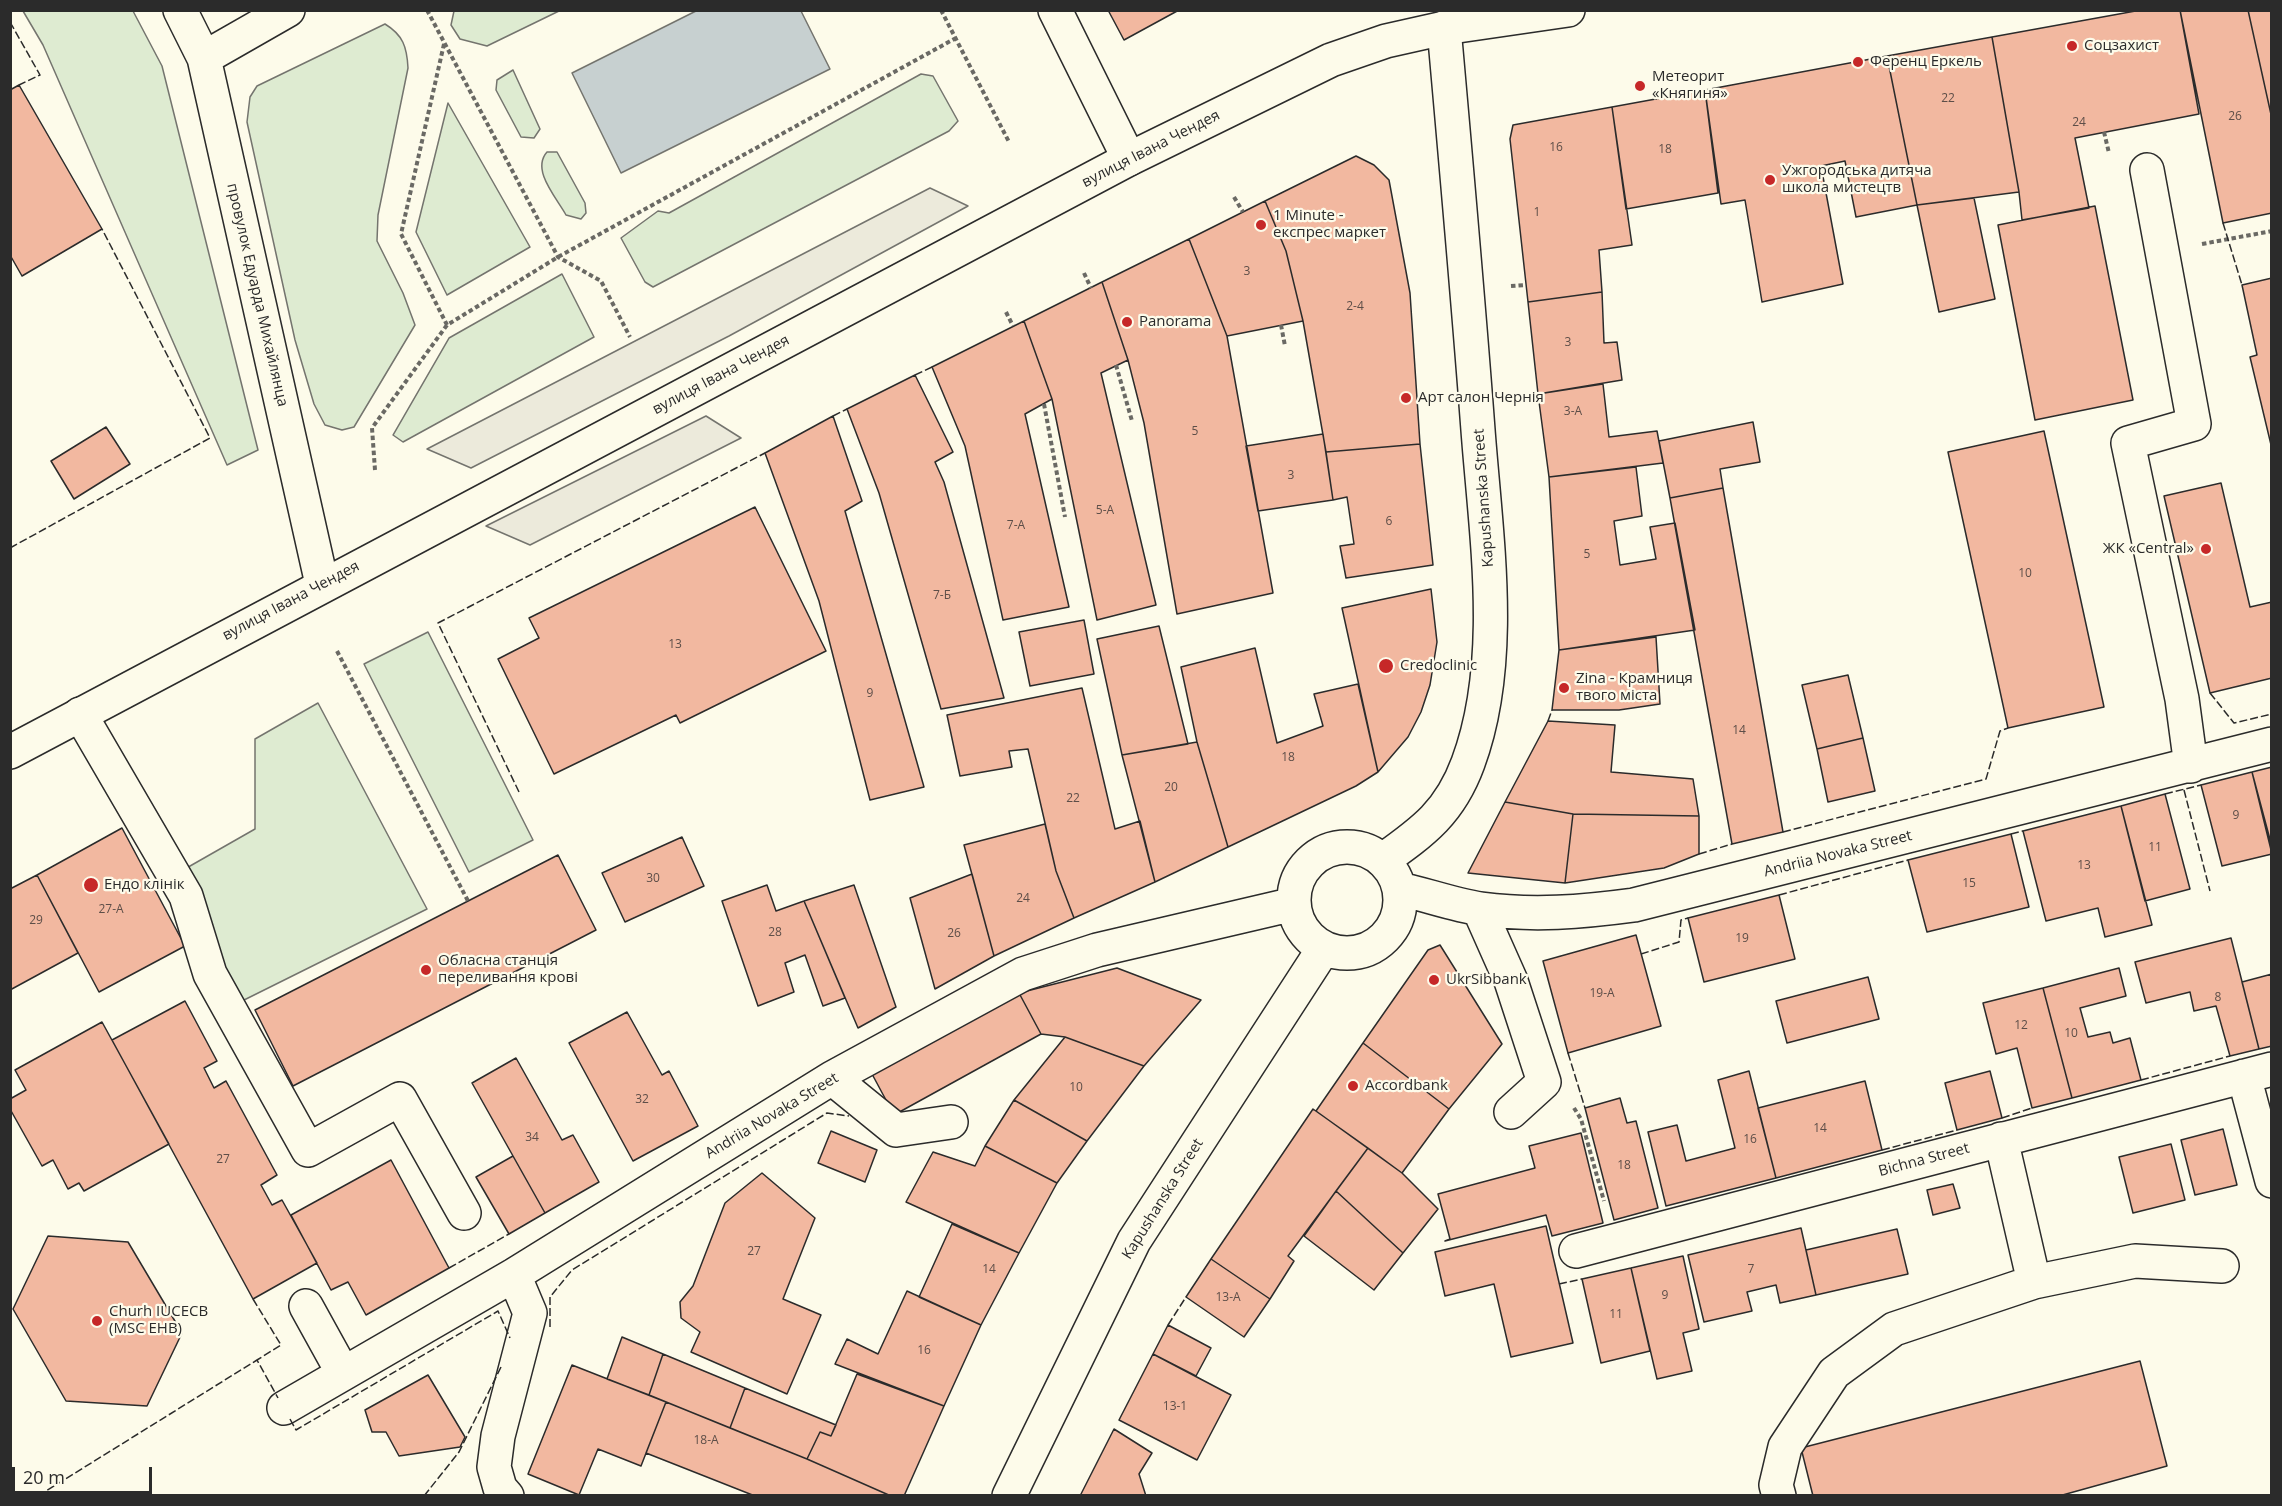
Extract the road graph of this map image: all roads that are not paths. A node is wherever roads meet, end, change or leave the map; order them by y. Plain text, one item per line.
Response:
1 (180, 10) edge
2 (288, 10) edge
3 (1054, 10) edge
4 (1568, 10) edge
5 (1451, 19) edge
6 (204, 58) junction
7 (1129, 159) junction
8 (2147, 170) dead end
9 (322, 584) junction
10 (80, 714) junction
11 (2271, 744) edge
12 (10, 752) edge
13 (2191, 765) junction
14 (1383, 860) junction
15 (1400, 889) junction
16 (1294, 904) junction
17 (1479, 909) junction
18 (1324, 948) junction
19 (2258, 1073) edge
20 (832, 1078) junction
21 (1511, 1112) dead end
22 (951, 1122) dead end
23 (2001, 1140) junction
24 (2271, 1181) edge
25 (464, 1213) dead end
26 (1576, 1251) dead end
27 (2222, 1266) dead end
28 (514, 1275) junction
29 (2034, 1282) junction
30 (306, 1306) dead end
31 (343, 1373) junction
32 (284, 1408) dead end
33 (507, 1496) edge
34 (1009, 1496) edge
35 (1779, 1496) edge

1 - 6 street, провулок Едуарда Михайлянца
2 - 6 street
3 - 7 street
4 - 5 street, вулиця Івана Чендея
5 - 7 street, вулиця Івана Чендея
5 - 14 street, Kapushanska Street
6 - 9 street, провулок Едуарда Михайлянца
7 - 9 street, вулиця Івана Чендея
8 - 13 street
9 - 10 street, вулиця Івана Чендея
10 - 12 street, вулиця Івана Чендея
10 - 25 street
11 - 13 street, Andriia Novaka Street
13 - 17 street, Andriia Novaka Street
14 - 15 street
14 - 16 street
15 - 17 street, Andriia Novaka Street
15 - 18 street
16 - 18 street
16 - 20 street, Andriia Novaka Street
17 - 21 street
18 - 34 street, Kapushanska Street
19 - 23 street, Bichna Street
19 - 24 street
20 - 22 street
20 - 28 street, Andriia Novaka Street
23 - 26 street, Bichna Street
23 - 29 street
27 - 29 street
28 - 31 street, Andriia Novaka Street
28 - 33 street
29 - 35 street
30 - 31 street
31 - 32 street, Andriia Novaka Street

